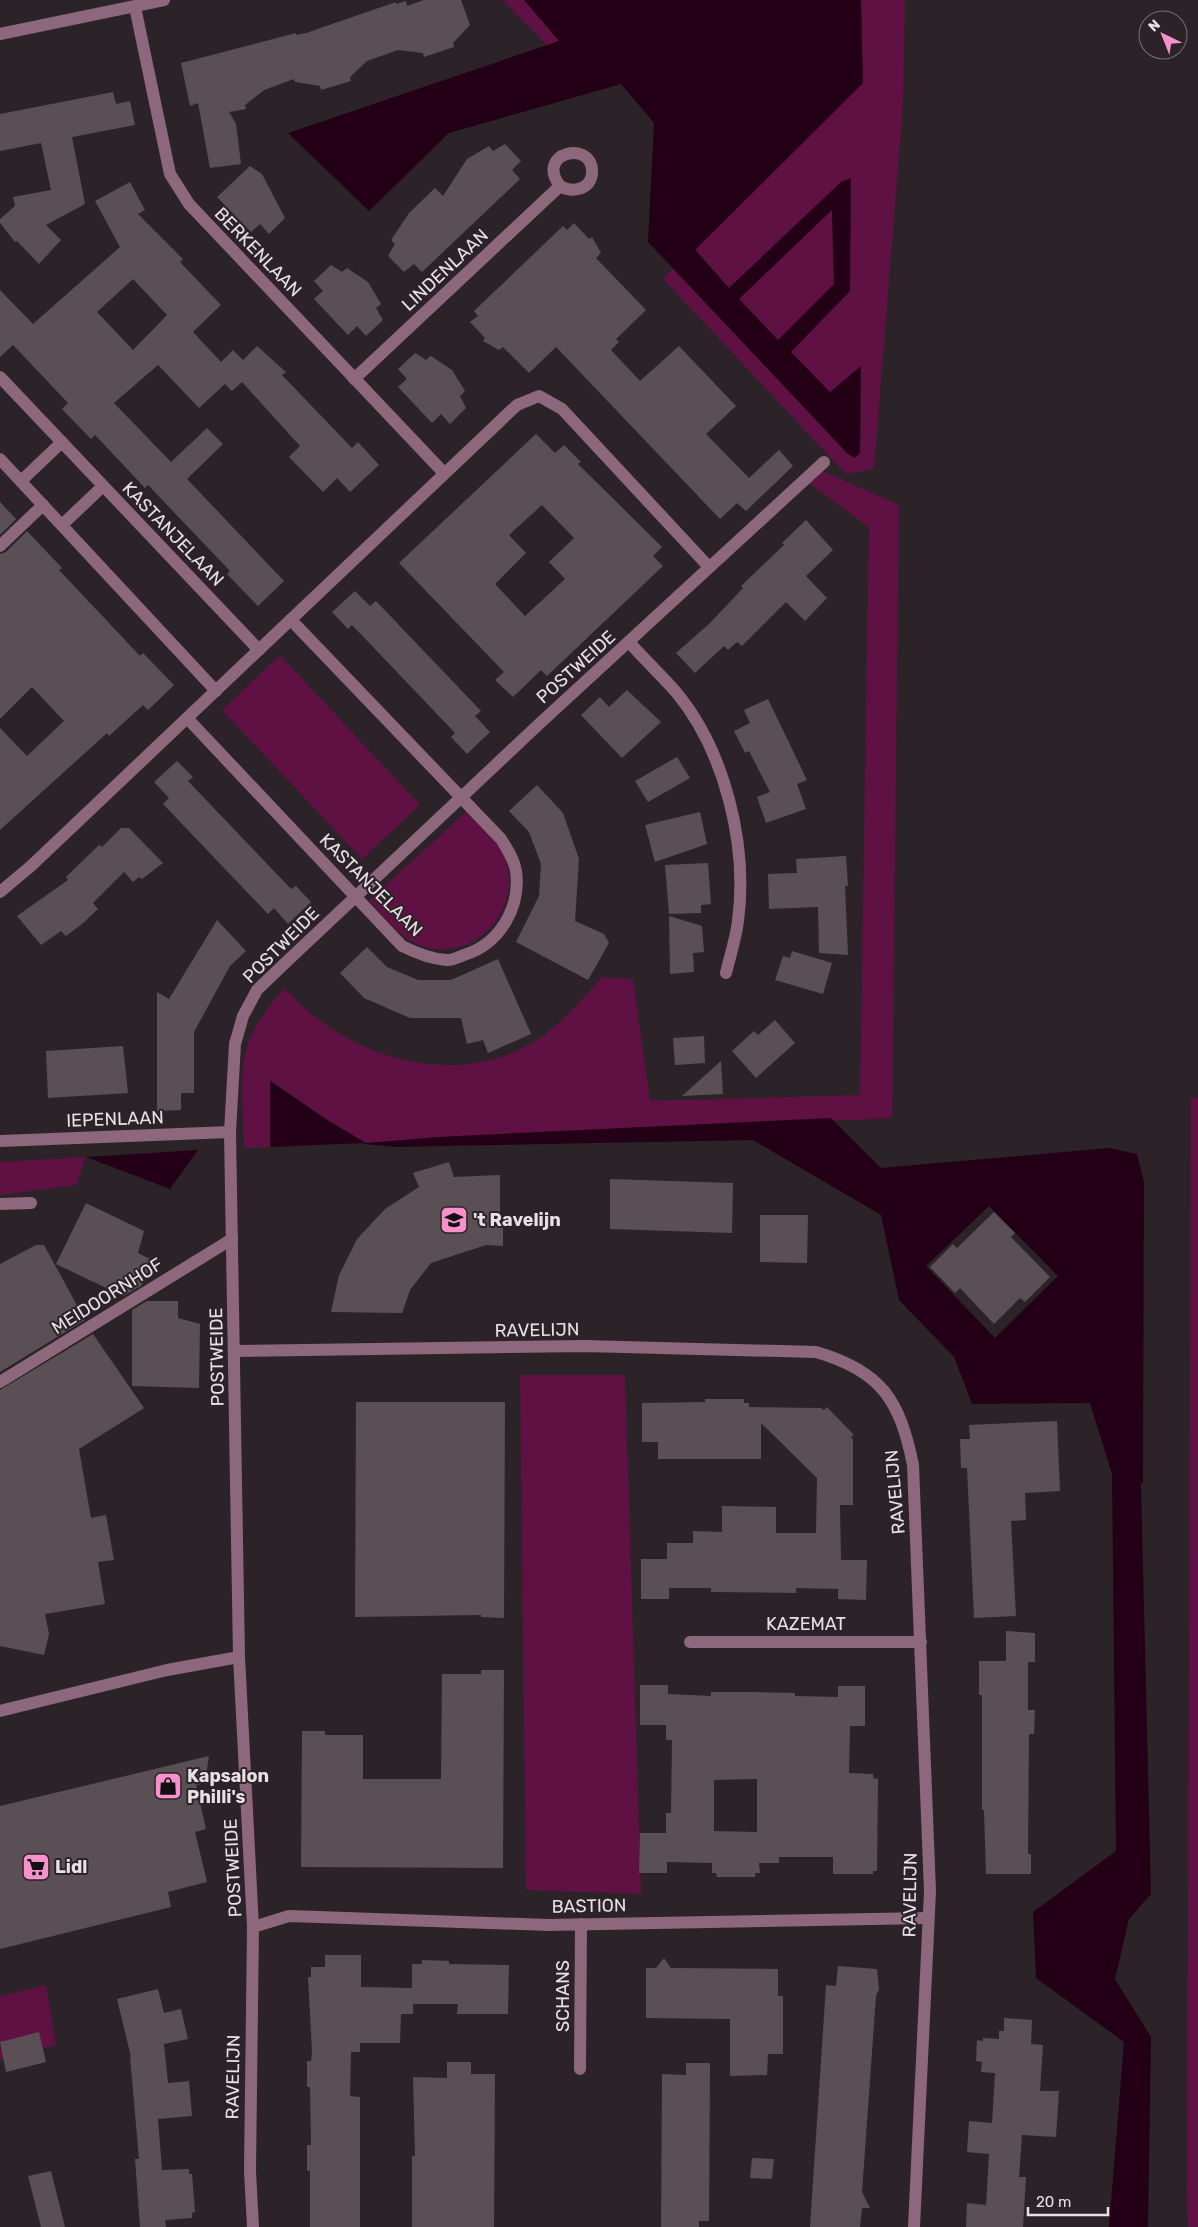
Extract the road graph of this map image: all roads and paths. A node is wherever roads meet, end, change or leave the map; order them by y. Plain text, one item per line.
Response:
1 (164, 0) edge
2 (135, 7) junction
3 (0, 34) edge
4 (560, 186) dead end
5 (0, 377) edge
6 (354, 379) junction
7 (62, 442) junction
8 (0, 459) edge
9 (824, 462) dead end
10 (444, 473) junction
11 (20, 481) junction
12 (103, 486) junction
13 (43, 505) junction
14 (62, 525) junction
15 (0, 546) edge
16 (709, 567) junction
17 (291, 620) junction
18 (629, 642) junction
19 (259, 650) junction
20 (216, 691) junction
21 (187, 718) junction
22 (461, 797) junction
23 (0, 892) edge
24 (356, 896) junction
25 (726, 972) dead end
26 (230, 1132) junction
27 (0, 1141) edge
28 (31, 1203) dead end
29 (0, 1204) edge
30 (232, 1239) junction
31 (235, 1351) junction
32 (0, 1382) edge
33 (690, 1642) dead end
34 (921, 1642) junction
35 (239, 1657) junction
36 (0, 1711) edge
37 (928, 1918) junction
38 (581, 1924) junction
39 (253, 1927) junction
40 (580, 2069) dead end
41 (253, 2227) edge
42 (914, 2227) edge

1 - 2 street
2 - 3 street
2 - 6 street, BERKENLAAN
4 - 6 street, LINDENLAAN
5 - 7 street, KASTANJELAAN
6 - 10 street, BERKENLAAN
7 - 11 street
7 - 12 street, KASTANJELAAN
8 - 11 street
9 - 16 street, POSTWEIDE
10 - 16 street
10 - 17 street
11 - 13 street
12 - 14 street, KASTANJELAAN
12 - 19 street, KASTANJELAAN
13 - 14 street
13 - 15 street
14 - 20 street
16 - 18 street, POSTWEIDE
17 - 19 street
17 - 22 street, KASTANJELAAN
18 - 22 street, POSTWEIDE
18 - 25 street
19 - 20 street
20 - 21 street
21 - 23 street
21 - 24 street, KASTANJELAAN
22 - 24 street, POSTWEIDE
22 - 24 street, KASTANJELAAN
24 - 26 street, POSTWEIDE
26 - 27 street, IEPENLAAN
26 - 30 street, POSTWEIDE
28 - 29 street
30 - 31 street, POSTWEIDE
30 - 32 street, MEIDOORNHOF
31 - 34 street, RAVELIJN
31 - 35 street, POSTWEIDE
33 - 34 street, KAZEMAT
34 - 37 street, RAVELIJN
35 - 36 street
35 - 39 street, POSTWEIDE
37 - 38 street, BASTION
37 - 42 street, RAVELIJN
38 - 39 street, BASTION
38 - 40 street, SCHANS
39 - 41 street, RAVELIJN

